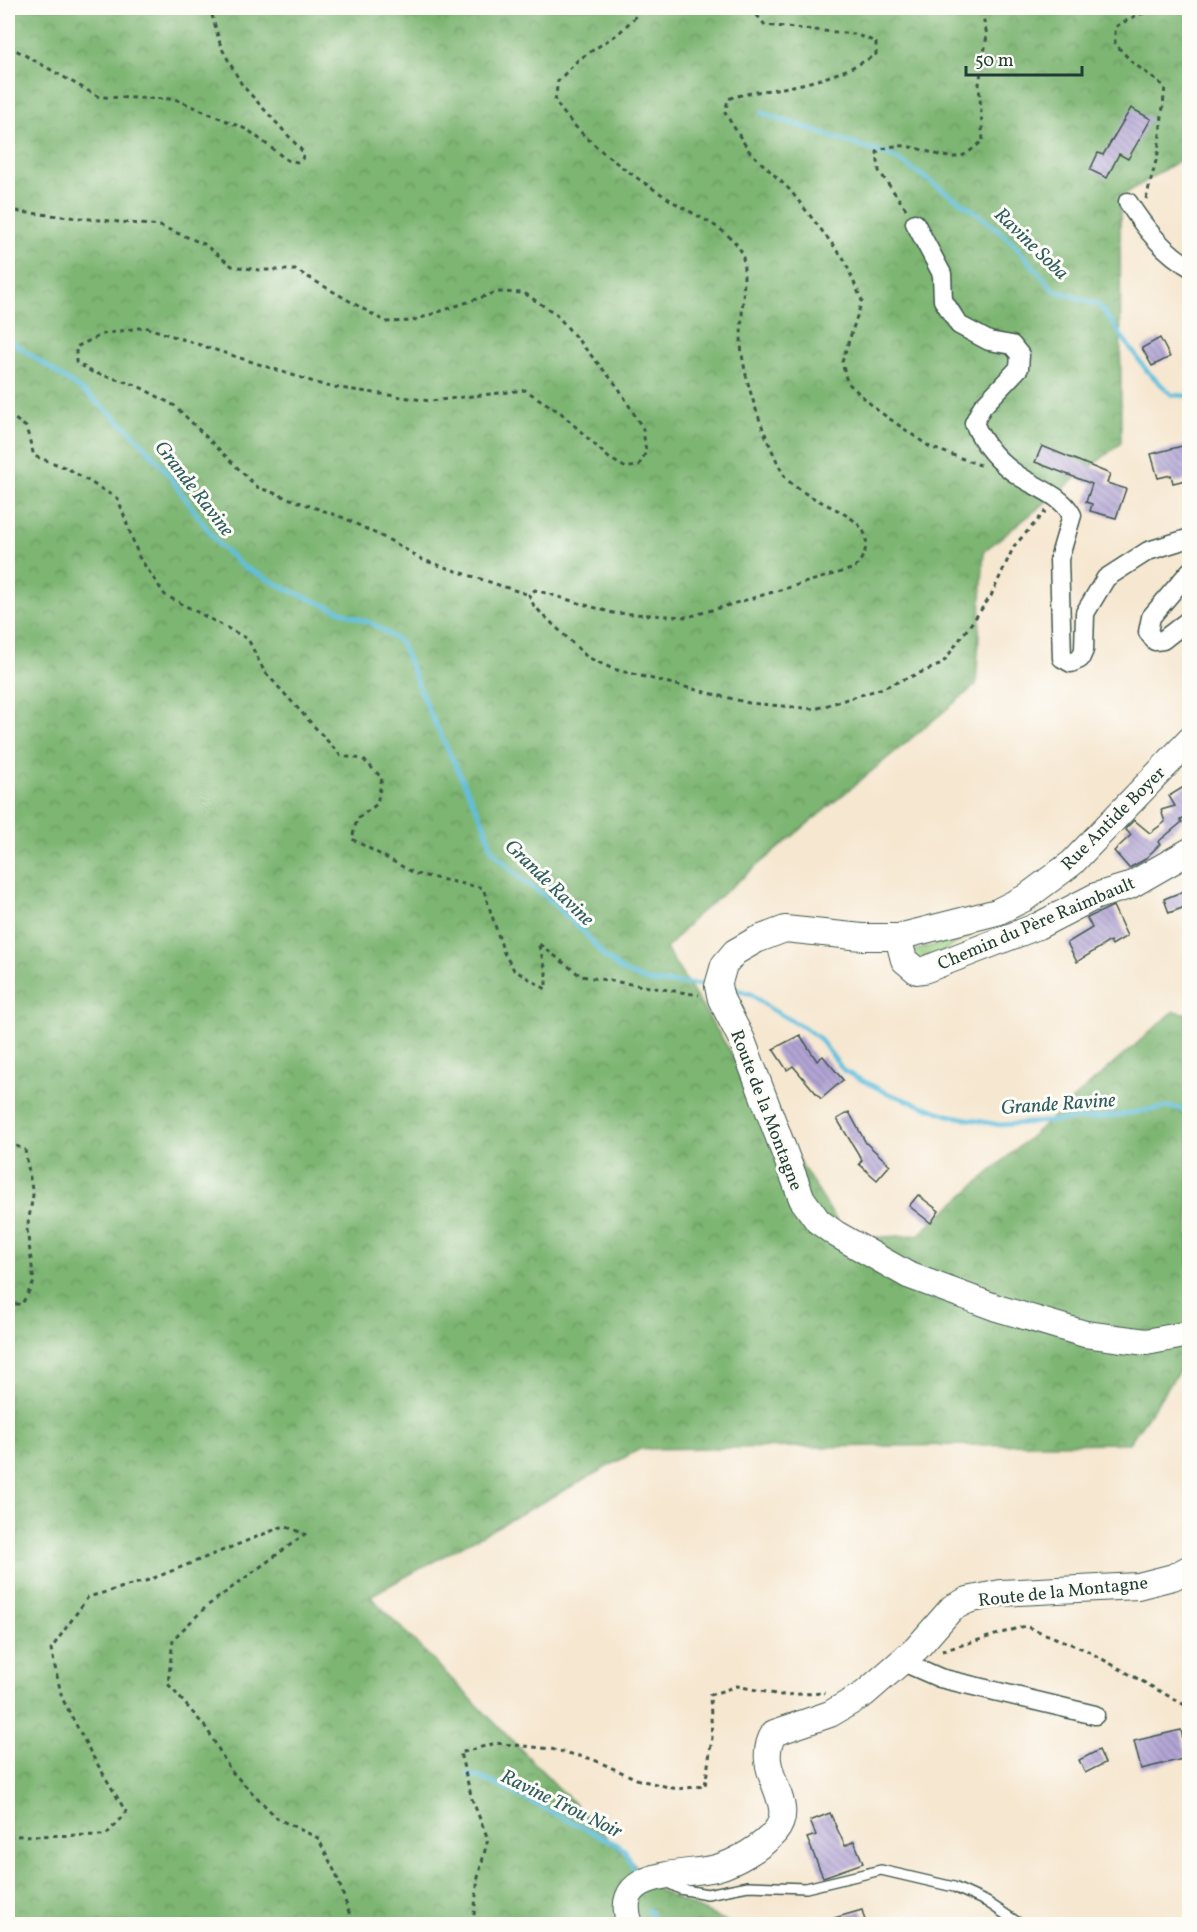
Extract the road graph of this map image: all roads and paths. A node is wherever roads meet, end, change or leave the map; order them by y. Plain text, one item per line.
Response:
1 (210, 8) edge
2 (636, 8) edge
3 (751, 8) edge
4 (975, 8) edge
5 (1164, 8) edge
6 (8, 48) edge
7 (1136, 203) joint
8 (8, 207) edge
9 (915, 223) joint
10 (1190, 267) edge
11 (8, 414) edge
12 (985, 466) dead end
13 (1058, 499) junction
14 (1190, 538) edge
15 (1190, 571) edge
16 (529, 595) junction
17 (1190, 619) edge
18 (1190, 740) edge
19 (1190, 851) edge
20 (897, 937) junction
21 (721, 999) junction
22 (8, 1142) edge
23 (8, 1304) edge
24 (1190, 1335) edge
25 (1190, 1568) edge
26 (940, 1652) dead end
27 (901, 1661) junction
28 (832, 1693) dead end
29 (1190, 1708) edge
30 (1095, 1715) dead end
31 (8, 1836) edge
32 (655, 1877) junction
33 (353, 1924) edge
34 (473, 1924) edge
35 (630, 1924) edge
36 (1020, 1924) edge

1 - 6 path
2 - 16 path
3 - 12 path
4 - 9 path
5 - 7 path
7 - 10 street
8 - 16 path
9 - 13 street
11 - 21 path
13 - 14 street
13 - 16 path
15 - 17 street
18 - 20 main road, Rue Antide Boyer
19 - 20 main road, Chemin du Père Raimbault
20 - 21 main road, Route de la Montagne
21 - 24 main road, Route de la Montagne
22 - 23 path
25 - 27 main road, Route de la Montagne
26 - 29 path
27 - 30 street
27 - 32 main road, Route de la Montagne
28 - 34 path
31 - 33 path
32 - 35 main road, Route de la Montagne
32 - 36 lane

